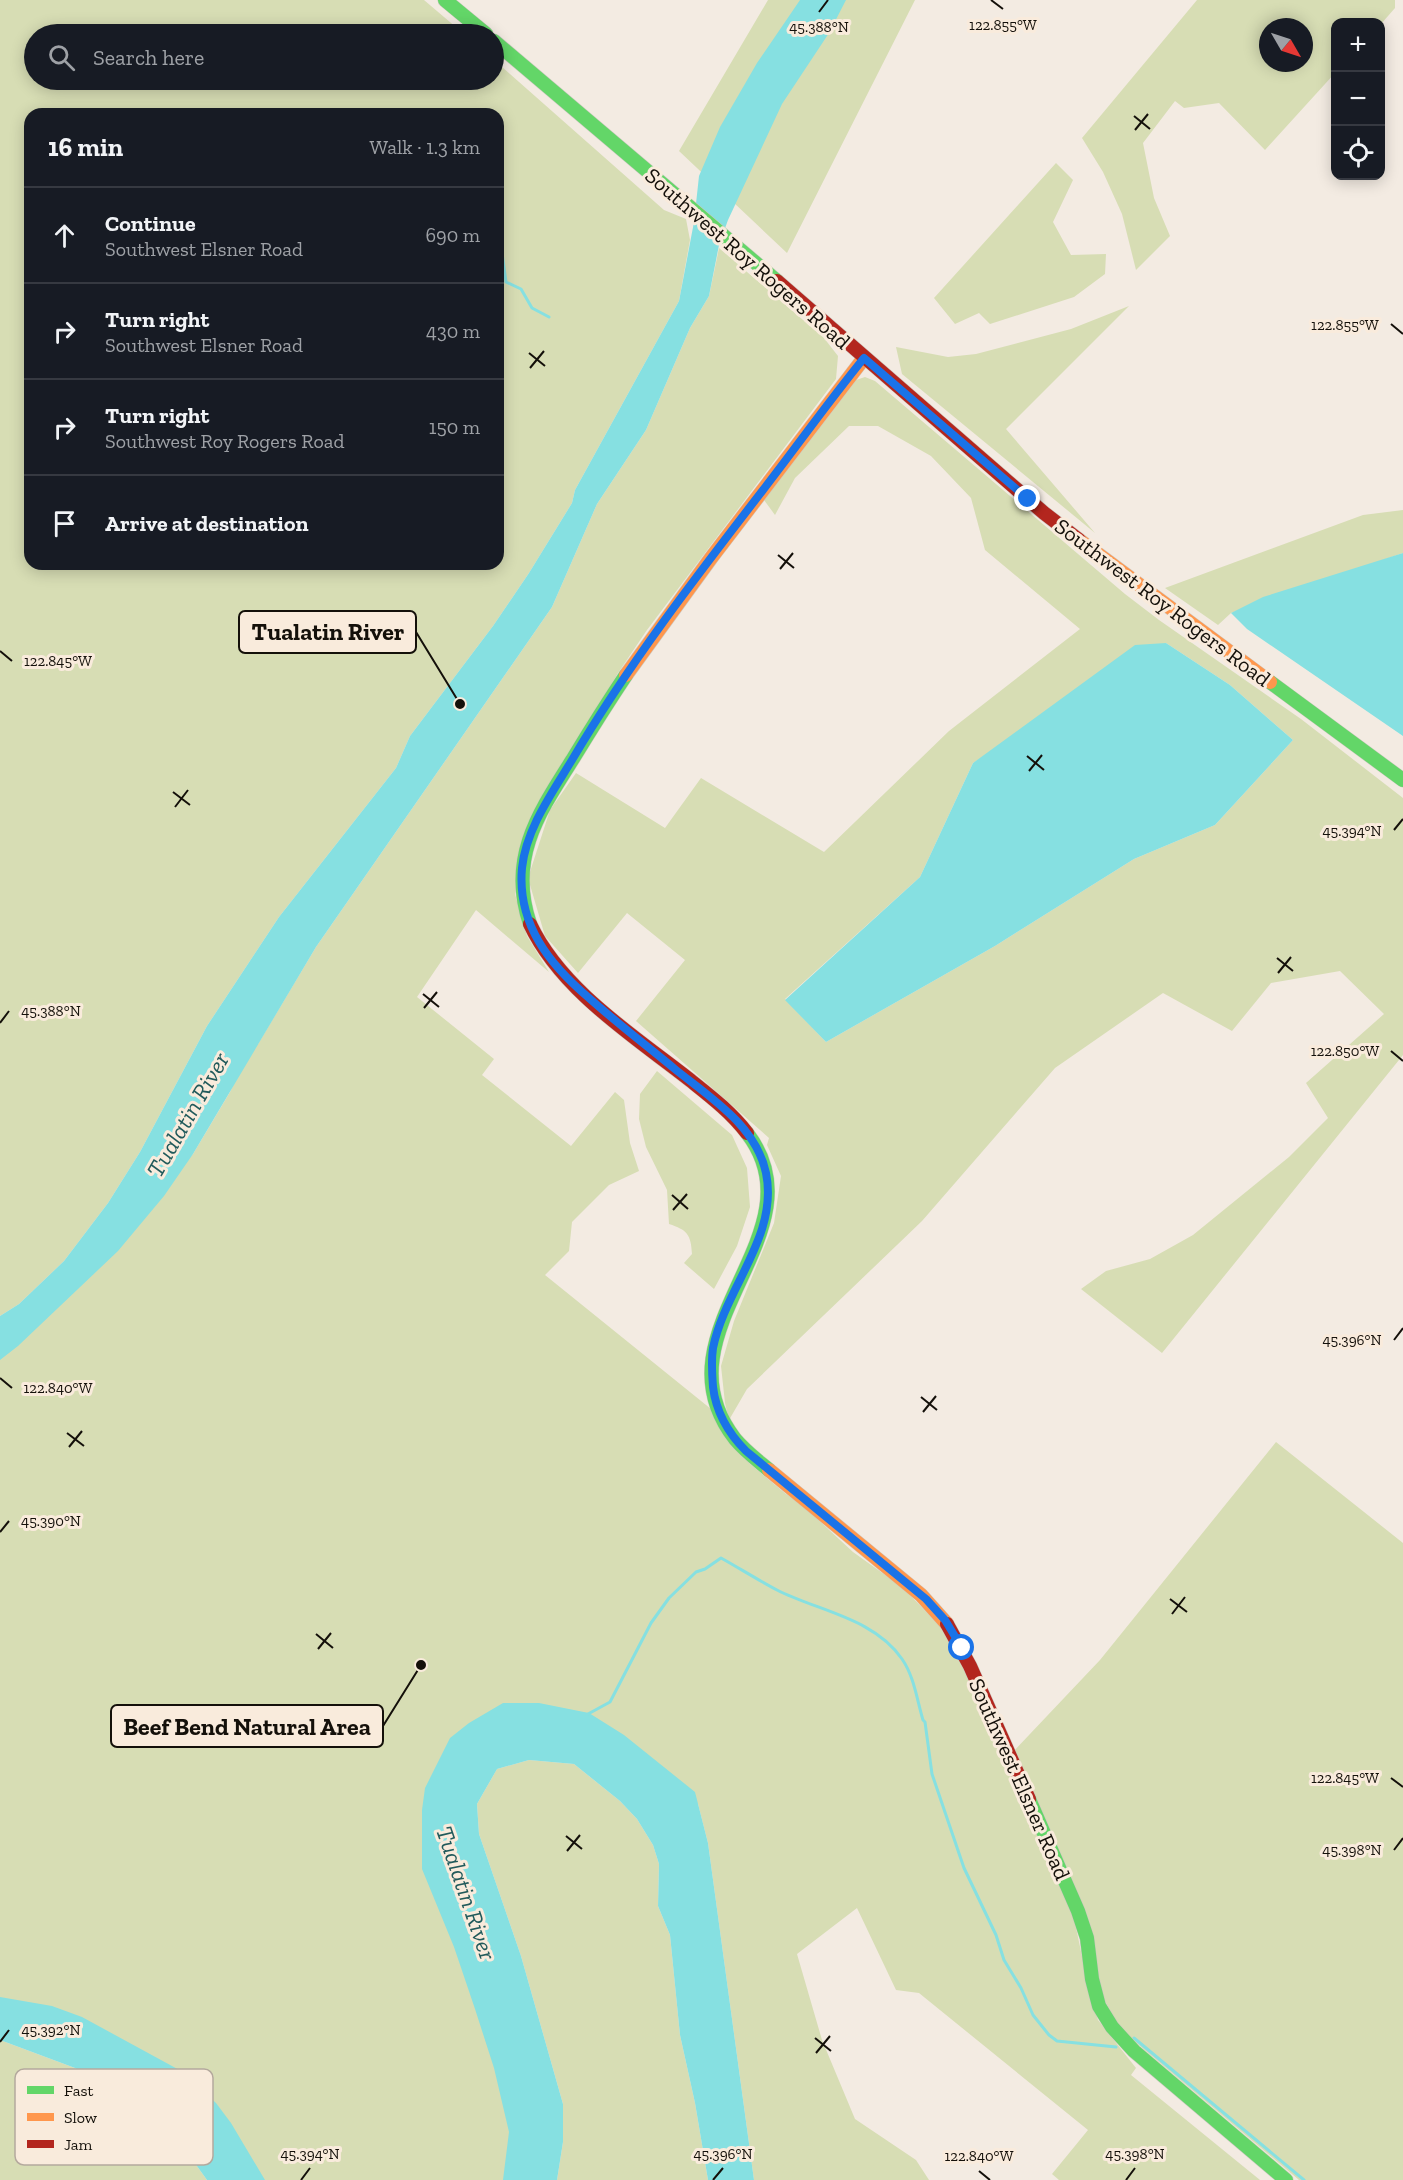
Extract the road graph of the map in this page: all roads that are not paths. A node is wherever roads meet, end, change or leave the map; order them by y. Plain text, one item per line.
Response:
1 (445, 0) edge
2 (474, 24) edge
3 (504, 49) edge
4 (864, 358) junction
5 (1403, 780) edge
6 (1286, 2180) edge

1 - 2 street
3 - 4 street, Southwest Roy Rogers Road
4 - 5 street, Southwest Roy Rogers Road
4 - 6 street, Southwest Elsner Road

